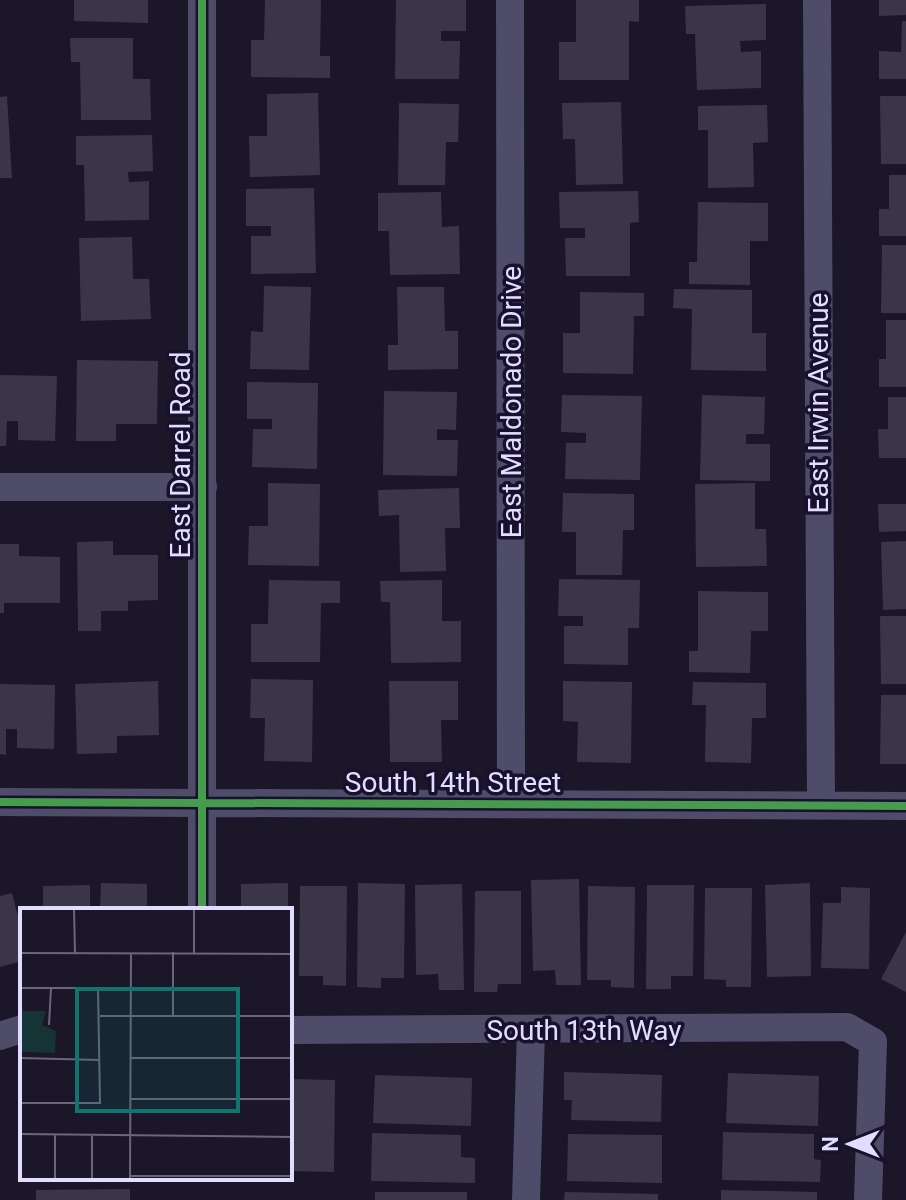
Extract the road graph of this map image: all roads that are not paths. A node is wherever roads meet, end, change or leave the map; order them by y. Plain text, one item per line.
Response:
1 (202, 0) edge
2 (510, 0) edge
3 (817, 0) edge
4 (0, 487) edge
5 (203, 487) junction
6 (0, 802) edge
7 (203, 804) junction
8 (511, 804) junction
9 (821, 806) junction
10 (906, 806) edge
11 (202, 908) edge
12 (20, 1030) edge
13 (292, 1030) edge
14 (531, 1031) junction
15 (0, 1036) edge
16 (526, 1200) edge
17 (868, 1200) edge

1 - 5 street, East Darrel Road
2 - 8 street, East Maldonado Drive
3 - 9 street, East Irwin Avenue
4 - 5 street
5 - 7 street, East Darrel Road
6 - 7 street, South 14th Street
7 - 8 street, South 14th Street
7 - 11 street, East Darrel Road
8 - 9 street, South 14th Street
9 - 10 street, South 14th Street
12 - 15 street
13 - 14 street, South 13th Way
14 - 16 street
14 - 17 street, South 13th Way

